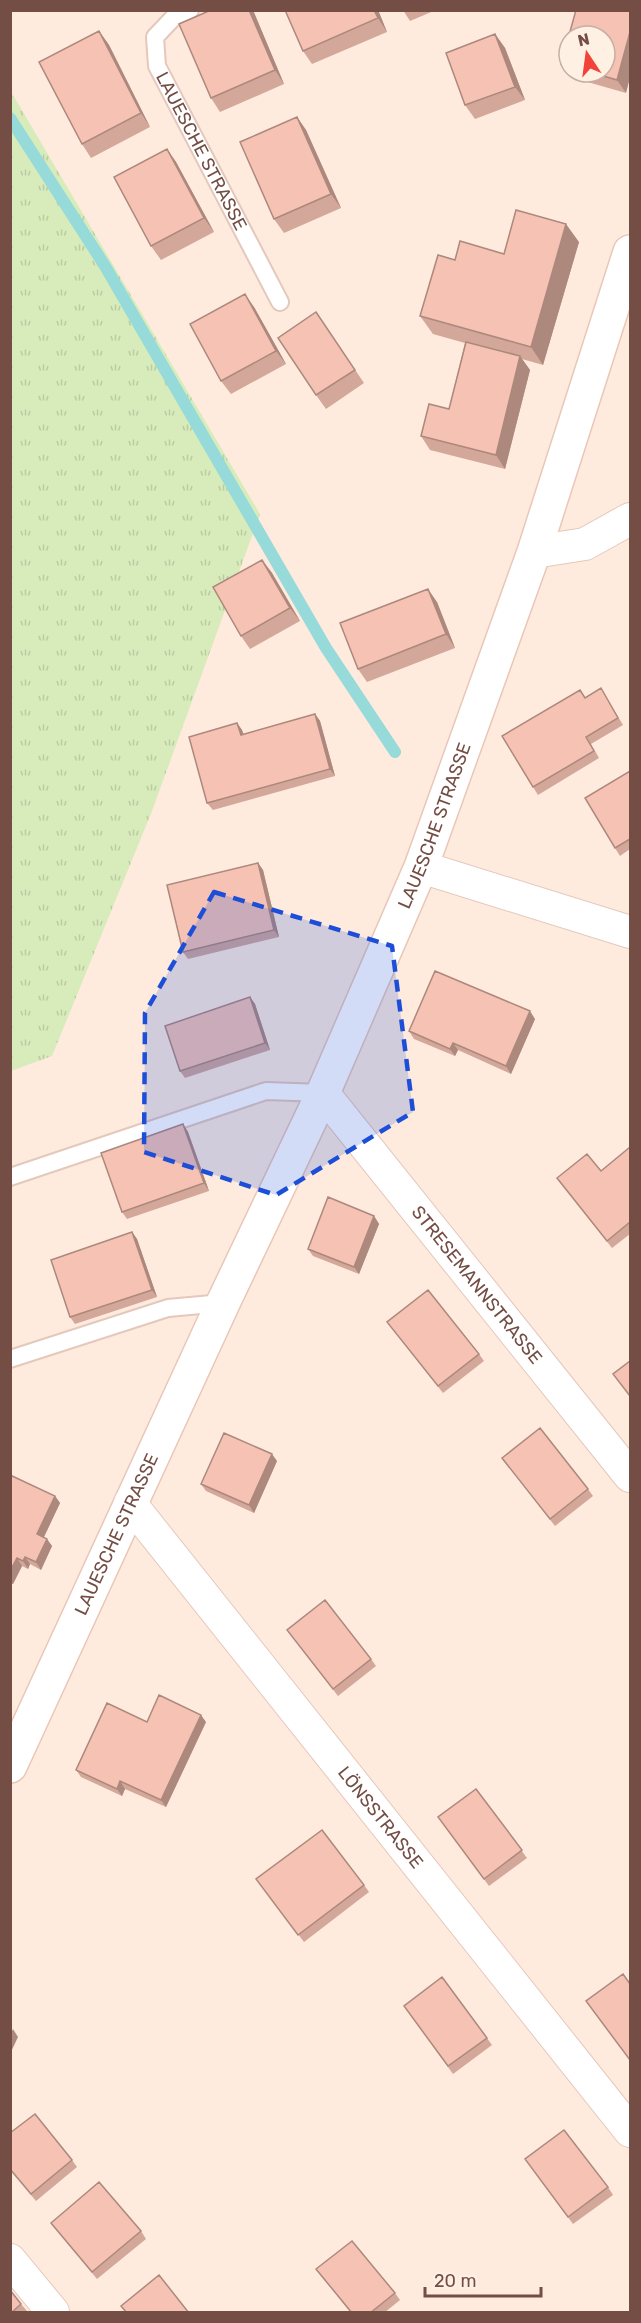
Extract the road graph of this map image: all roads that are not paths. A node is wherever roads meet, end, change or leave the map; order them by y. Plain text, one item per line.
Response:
1 (190, 10) edge
2 (630, 252) edge
3 (280, 302) dead end
4 (630, 519) edge
5 (534, 552) junction
6 (421, 867) junction
7 (630, 932) edge
8 (323, 1093) junction
9 (10, 1177) edge
10 (223, 1303) junction
11 (10, 1359) edge
12 (630, 1476) edge
13 (130, 1503) junction
14 (10, 1766) edge
15 (630, 2131) edge
16 (10, 2260) edge
17 (53, 2313) edge

1 - 3 lane, LAUESCHE STRASSE
2 - 5 street, LAUESCHE STRASSE
4 - 5 street
5 - 6 street, LAUESCHE STRASSE
6 - 7 street
6 - 8 street, LAUESCHE STRASSE
8 - 9 lane
8 - 10 street, LAUESCHE STRASSE
8 - 12 street, STRESEMANNSTRASSE
10 - 11 lane
10 - 13 street, LAUESCHE STRASSE
13 - 14 street, LAUESCHE STRASSE
13 - 15 street, LÖNSSTRASSE
16 - 17 street

